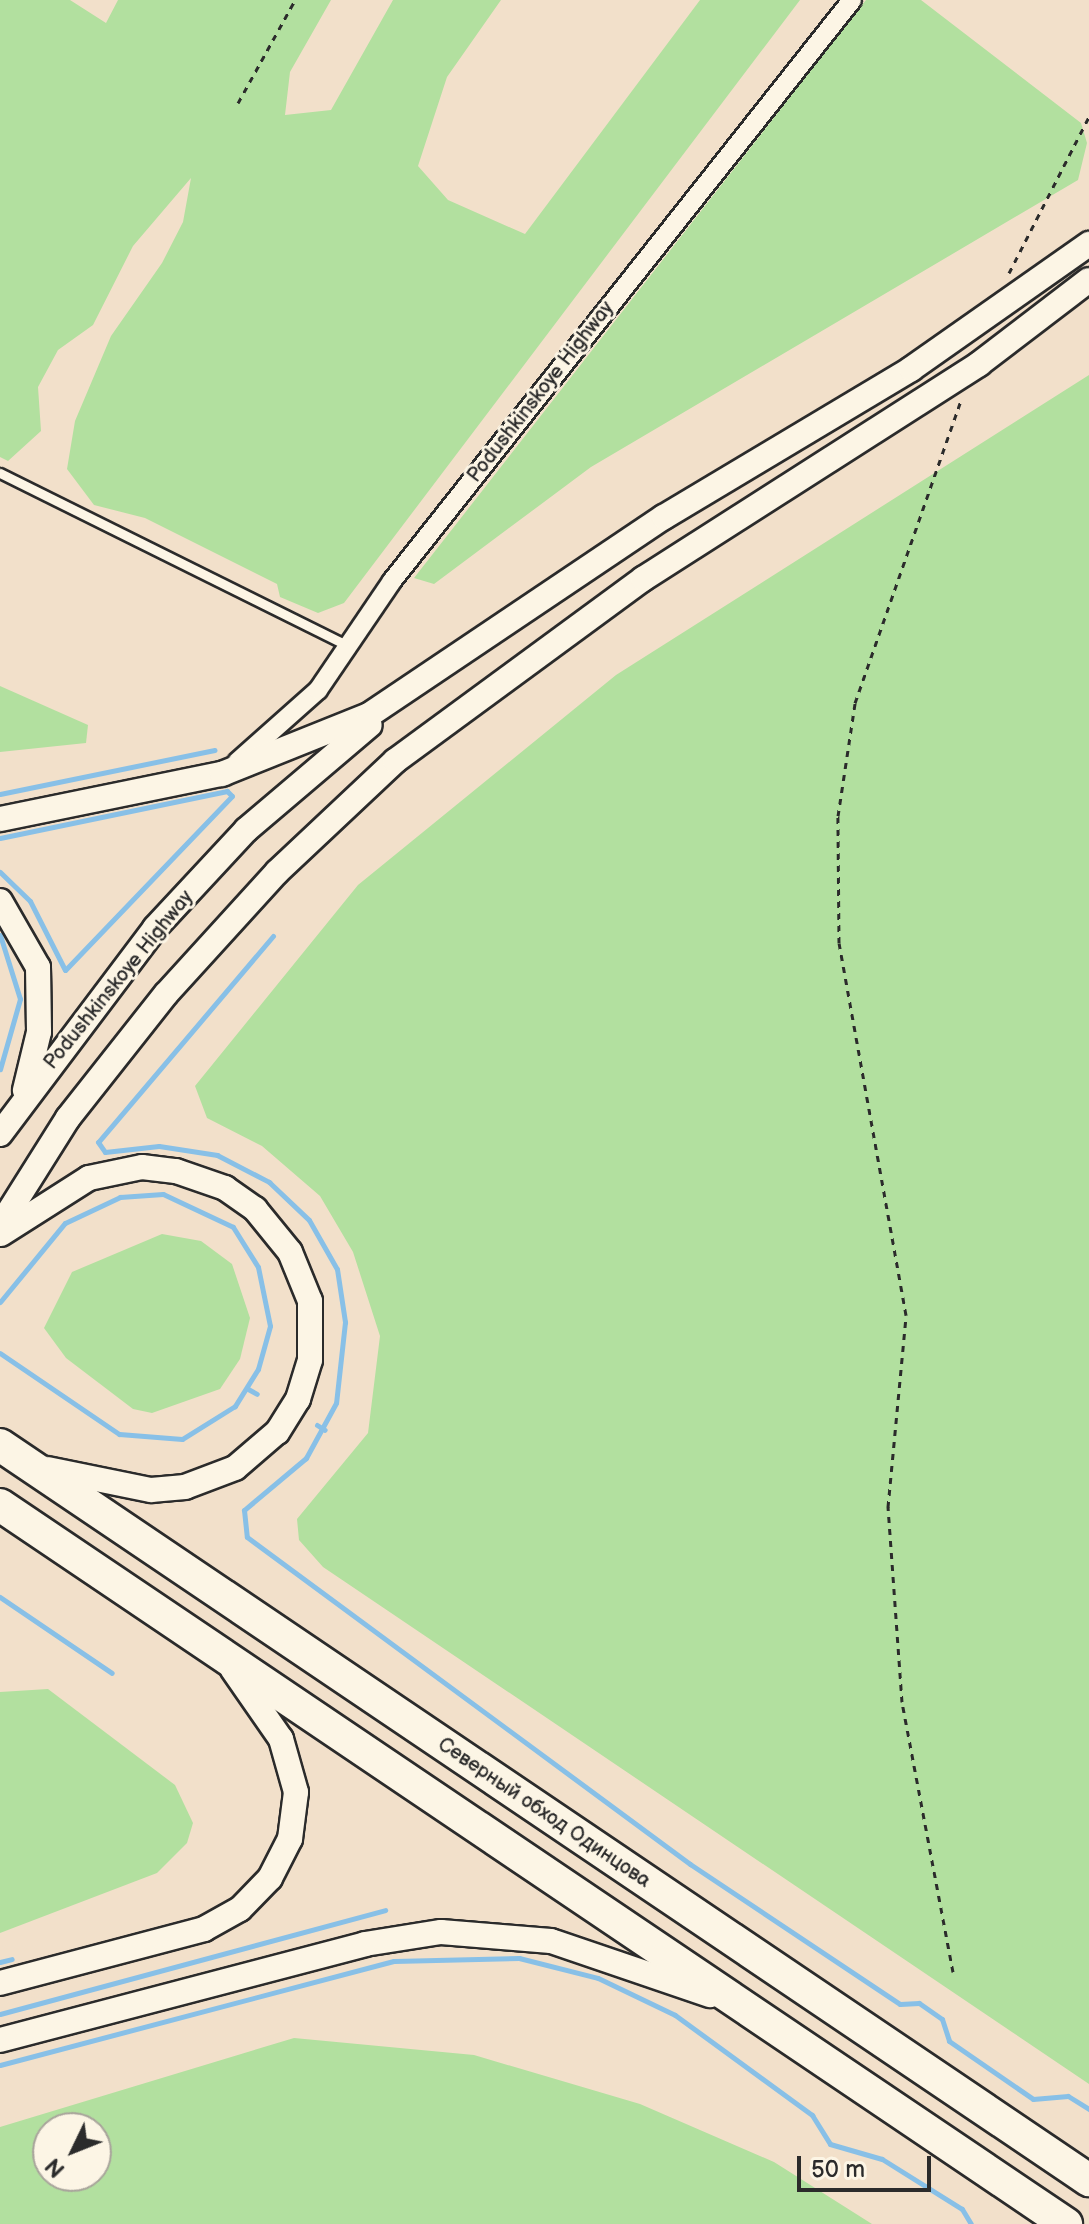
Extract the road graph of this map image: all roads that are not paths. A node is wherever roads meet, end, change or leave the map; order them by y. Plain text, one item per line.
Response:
1 (852, 0) edge
2 (1089, 244) edge
3 (1089, 280) edge
4 (0, 473) edge
5 (348, 646) junction
6 (427, 677) junction
7 (222, 774) junction
8 (0, 819) edge
9 (0, 901) edge
10 (0, 1134) edge
11 (0, 1226) edge
12 (0, 1236) edge
13 (6, 1448) edge
14 (0, 1505) edge
15 (199, 1639) junction
16 (0, 1983) edge
17 (736, 2005) junction
18 (0, 2040) edge
19 (1089, 2180) edge
20 (1066, 2224) edge

1 - 5 street, Podushkinskoye Highway
2 - 6 main road
3 - 11 main road
4 - 5 lane
5 - 7 street, Podushkinskoye Highway
6 - 7 main road
6 - 10 main road, Podushkinskoye Highway
7 - 8 main road
9 - 10 main road
12 - 13 main road
13 - 19 highway, Северный обход Одинцова
14 - 15 highway
15 - 16 main road
15 - 17 highway
17 - 18 main road
17 - 20 highway

